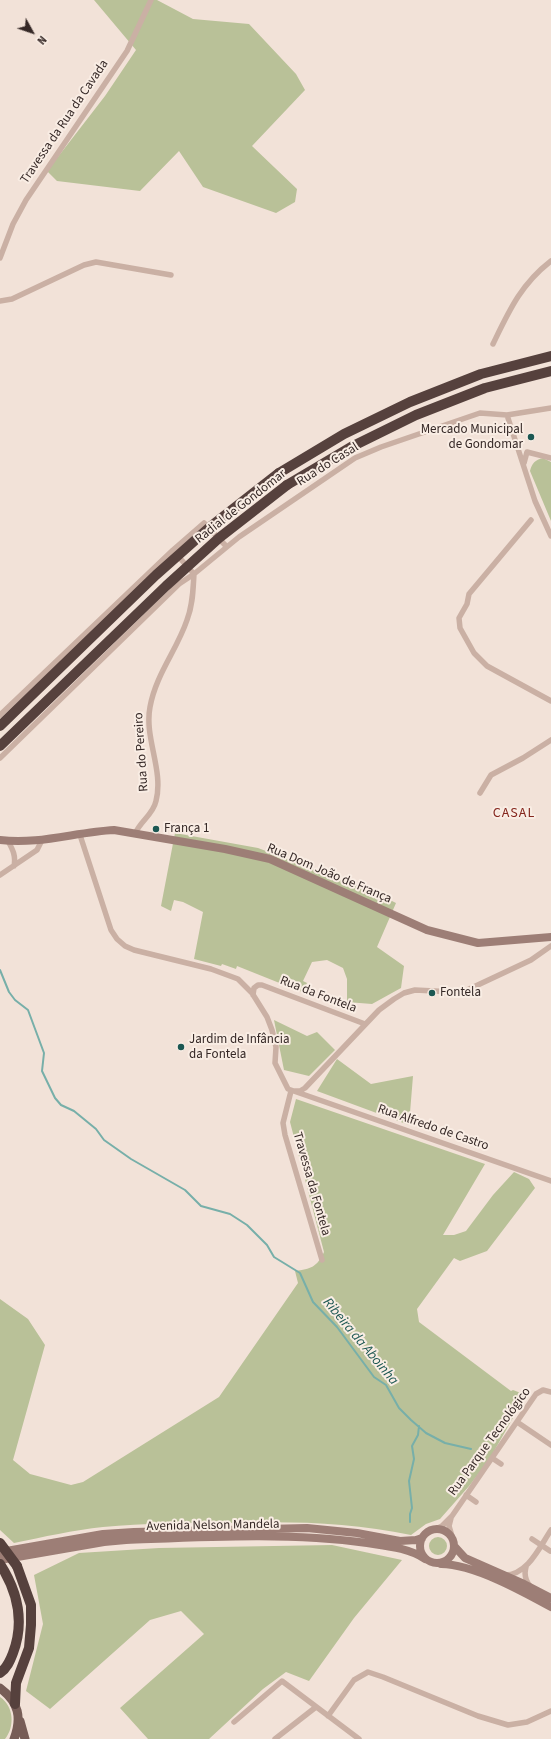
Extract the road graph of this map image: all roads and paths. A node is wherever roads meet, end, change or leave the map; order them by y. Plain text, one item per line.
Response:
1 (151, 0) edge
2 (0, 258) edge
3 (551, 261) edge
4 (171, 275) dead end
5 (0, 301) edge
6 (493, 344) dead end
7 (551, 356) edge
8 (551, 371) edge
9 (551, 408) edge
10 (507, 415) junction
11 (551, 458) edge
12 (524, 463) junction
13 (531, 520) dead end
14 (551, 536) edge
15 (226, 546) junction
16 (173, 550) junction
17 (194, 574) junction
18 (551, 701) edge
19 (0, 714) edge
20 (0, 726) edge
21 (551, 740) edge
22 (0, 746) edge
23 (0, 758) edge
24 (480, 793) dead end
25 (135, 834) junction
26 (80, 835) junction
27 (4, 840) edge
28 (42, 840) junction
29 (14, 866) junction
30 (0, 875) edge
31 (551, 937) edge
32 (551, 946) edge
33 (253, 995) junction
34 (365, 1024) junction
35 (311, 1081) junction
36 (291, 1091) junction
37 (314, 1098) junction
38 (548, 1177) edge
39 (551, 1181) edge
40 (322, 1260) dead end
41 (551, 1392) edge
42 (517, 1422) junction
43 (551, 1445) edge
44 (492, 1458) junction
45 (501, 1464) dead end
46 (466, 1495) junction
47 (476, 1502) dead end
48 (452, 1516) junction
49 (436, 1529) junction
50 (551, 1530) edge
51 (452, 1536) junction
52 (422, 1538) junction
53 (532, 1539) dead end
54 (0, 1543) edge
55 (541, 1545) junction
56 (455, 1547) junction
57 (550, 1551) edge
58 (0, 1552) edge
59 (425, 1559) junction
60 (1, 1564) edge
61 (441, 1564) junction
62 (526, 1566) junction
63 (505, 1575) junction
64 (532, 1588) junction
65 (551, 1598) edge
66 (551, 1607) edge
67 (0, 1673) edge
68 (0, 1688) edge
69 (15, 1704) junction
70 (316, 1707) junction
71 (551, 1711) edge
72 (19, 1715) junction
73 (328, 1716) junction
74 (234, 1722) dead end
75 (14, 1739) edge
76 (25, 1739) edge
77 (275, 1739) edge
78 (359, 1739) edge

1 - 2 street, Travessa da Rua da Cavada
3 - 6 street
4 - 5 street
7 - 20 highway, Radial de Gondomar, bridge
8 - 22 highway, Radial de Gondomar, bridge
9 - 10 street, Rua do Casal
10 - 12 street
10 - 15 street, Rua do Casal
11 - 12 street
12 - 14 street
13 - 18 street
15 - 16 street
15 - 17 street, Rua do Casal
16 - 17 street
16 - 19 street
17 - 23 street, Rua do Casal
17 - 25 street, Rua do Pereiro
21 - 24 street
25 - 26 main road, Rua Dom João de França
25 - 31 main road, Rua Dom João de França
26 - 28 main road, Rua Dom João de França
26 - 33 street
27 - 28 main road, Rua Dom João de França
27 - 29 street
28 - 29 street
29 - 30 street
32 - 34 street, Rua da Fontela
33 - 34 street, Rua da Fontela
33 - 36 street
34 - 35 street
35 - 36 street
35 - 37 street
36 - 37 street, Rua Alfredo de Castro
36 - 40 street, Travessa da Fontela
37 - 38 street, Rua Alfredo de Castro
38 - 39 street, Rua Alfredo de Castro
41 - 42 street, Rua Parque Tecnológico
42 - 43 street
42 - 44 street, Rua Parque Tecnológico
44 - 45 street
44 - 46 street, Rua Parque Tecnológico
46 - 47 street
46 - 48 street, Rua Parque Tecnológico
48 - 49 street, Rua Parque Tecnológico
48 - 51 street, Rua Parque Tecnológico
49 - 51 main road
49 - 52 main road
50 - 55 street
51 - 56 main road
52 - 58 main road, Avenida Nelson Mandela
52 - 59 main road
53 - 55 street
54 - 69 highway, bridge
55 - 57 street
55 - 62 street
56 - 61 main road
56 - 63 main road
59 - 60 main road, Avenida Nelson Mandela
59 - 61 main road
60 - 67 highway
61 - 66 main road
62 - 63 street
62 - 64 street
63 - 64 main road
64 - 65 main road
68 - 69 main road
69 - 72 main road
70 - 73 street
70 - 74 street
70 - 77 street
71 - 73 street
72 - 75 main road
72 - 76 main road
73 - 78 street

